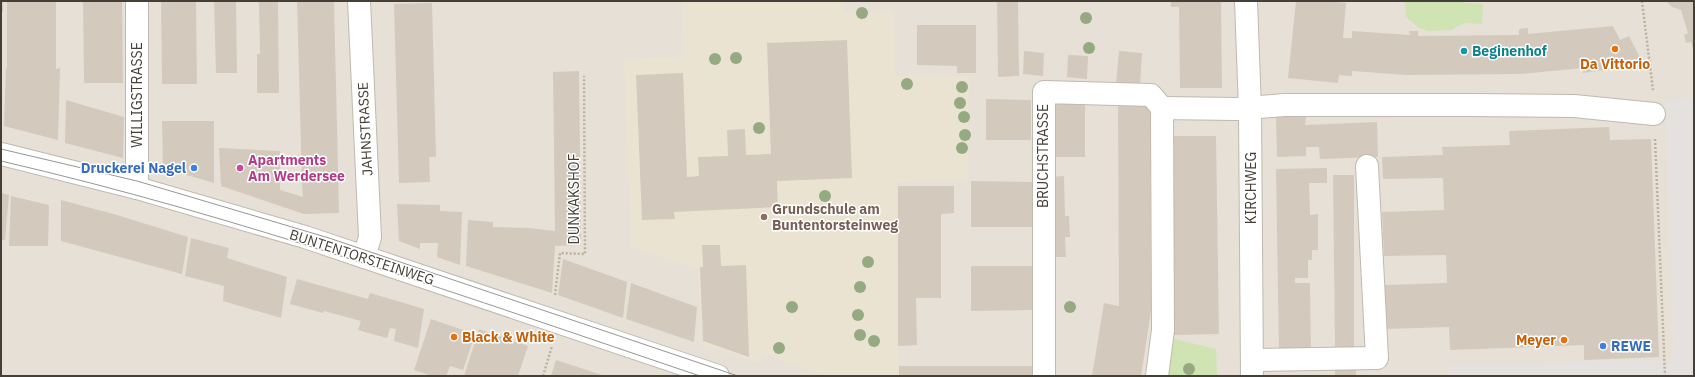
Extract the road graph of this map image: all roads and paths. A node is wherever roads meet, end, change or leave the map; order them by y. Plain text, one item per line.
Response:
1 (137, 1) edge
2 (359, 1) edge
3 (1246, 1) edge
4 (1642, 1) edge
5 (584, 76) dead end
6 (1162, 108) junction
7 (1250, 109) junction
8 (1654, 114) junction
9 (1, 154) edge
10 (1367, 166) dead end
11 (137, 188) junction
12 (364, 257) junction
13 (554, 321) junction
14 (1252, 368) edge
15 (543, 376) edge
16 (718, 376) edge
17 (1044, 376) edge
18 (1157, 376) edge
19 (1664, 376) edge

1 - 11 street, WILLIGSTRASSE
2 - 12 street, JAHNSTRASSE
3 - 7 street, KIRCHWEG
4 - 8 path
5 - 13 path, DUNKAKSHOF
6 - 7 street
6 - 17 street, BRUCHSTRASSE
6 - 18 street
7 - 8 street
7 - 14 street, KIRCHWEG
8 - 19 path
9 - 11 street, BUNTENTORSTEINWEG
10 - 14 street
11 - 12 street, BUNTENTORSTEINWEG
12 - 13 street, BUNTENTORSTEINWEG
13 - 15 path
13 - 16 street, BUNTENTORSTEINWEG

